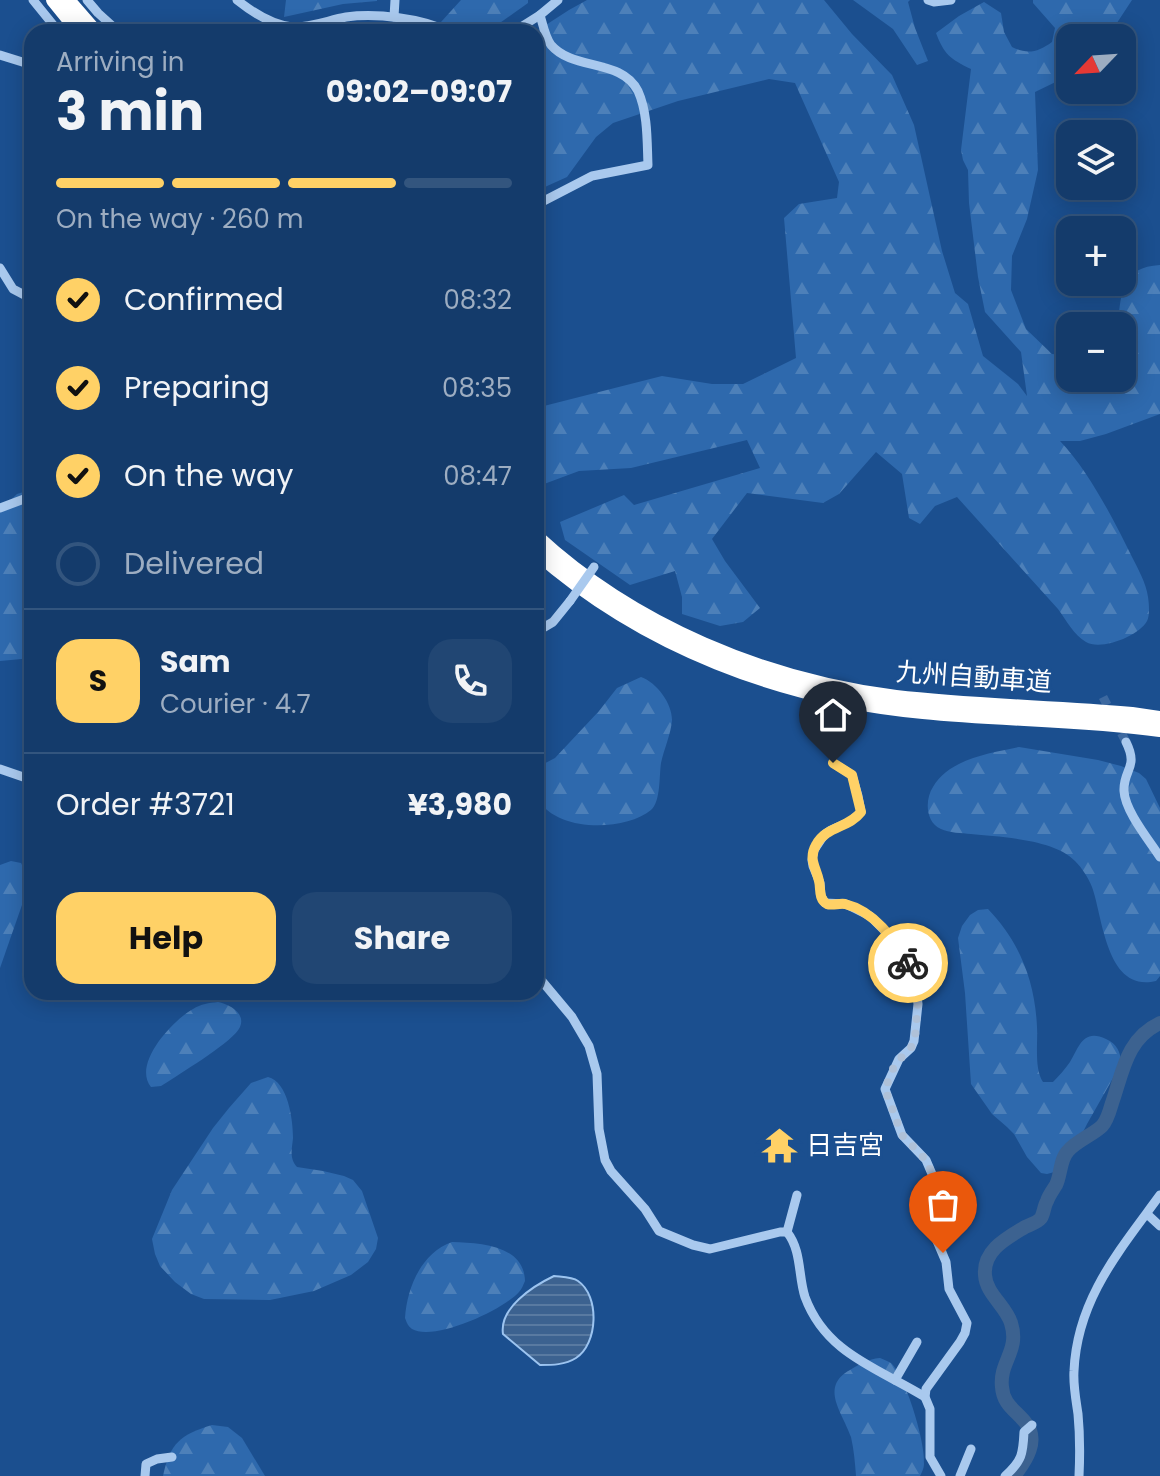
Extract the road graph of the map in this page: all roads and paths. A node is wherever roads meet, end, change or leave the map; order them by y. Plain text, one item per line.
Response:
1 (33, 0) edge
2 (53, 0) edge
3 (68, 0) edge
4 (87, 0) edge
5 (237, 0) edge
6 (395, 0) edge
7 (558, 0) edge
8 (928, 0) edge
9 (951, 0) edge
10 (540, 15) junction
11 (394, 17) junction
12 (52, 24) edge
13 (72, 24) edge
14 (89, 24) edge
15 (110, 24) edge
16 (282, 24) edge
17 (309, 24) edge
18 (431, 24) edge
19 (526, 24) edge
20 (542, 24) edge
21 (544, 30) edge
22 (0, 55) edge
23 (24, 62) edge
24 (544, 201) edge
25 (0, 268) edge
26 (24, 295) edge
27 (24, 499) edge
28 (0, 508) edge
29 (544, 543) edge
30 (544, 559) edge
31 (594, 567) dead end
32 (544, 627) edge
33 (1160, 718) edge
34 (1160, 730) edge
35 (1126, 742) tunnel mouth
36 (833, 763) dead end
37 (0, 769) edge
38 (24, 777) edge
39 (1160, 857) edge
40 (544, 984) edge
41 (797, 1195) dead end
42 (1160, 1195) edge
43 (1147, 1214) junction
44 (1160, 1226) edge
45 (787, 1232) junction
46 (917, 1342) dead end
47 (895, 1380) junction
48 (925, 1397) junction
49 (1028, 1428) dead end
50 (971, 1449) dead end
51 (172, 1457) dead end
52 (145, 1476) edge
53 (941, 1476) edge
54 (960, 1476) edge
55 (1005, 1476) edge
56 (1079, 1476) edge

1 - 12 street
2 - 13 highway
3 - 14 highway
4 - 15 street
5 - 16 street
6 - 11 street
7 - 10 street
8 - 9 street
10 - 19 street
10 - 20 street
11 - 17 street
11 - 18 street
21 - 24 street
22 - 23 street
25 - 26 street
27 - 28 street
29 - 33 highway, 九州自動車道
30 - 34 highway, 九州自動車道
31 - 32 street, bridge
35 - 39 street
36 - 48 street
37 - 38 street
40 - 45 street
41 - 45 street
42 - 43 street
43 - 44 street
43 - 56 street
45 - 47 street
46 - 47 street
47 - 48 street
48 - 53 street
49 - 55 street
50 - 54 street
51 - 52 street

